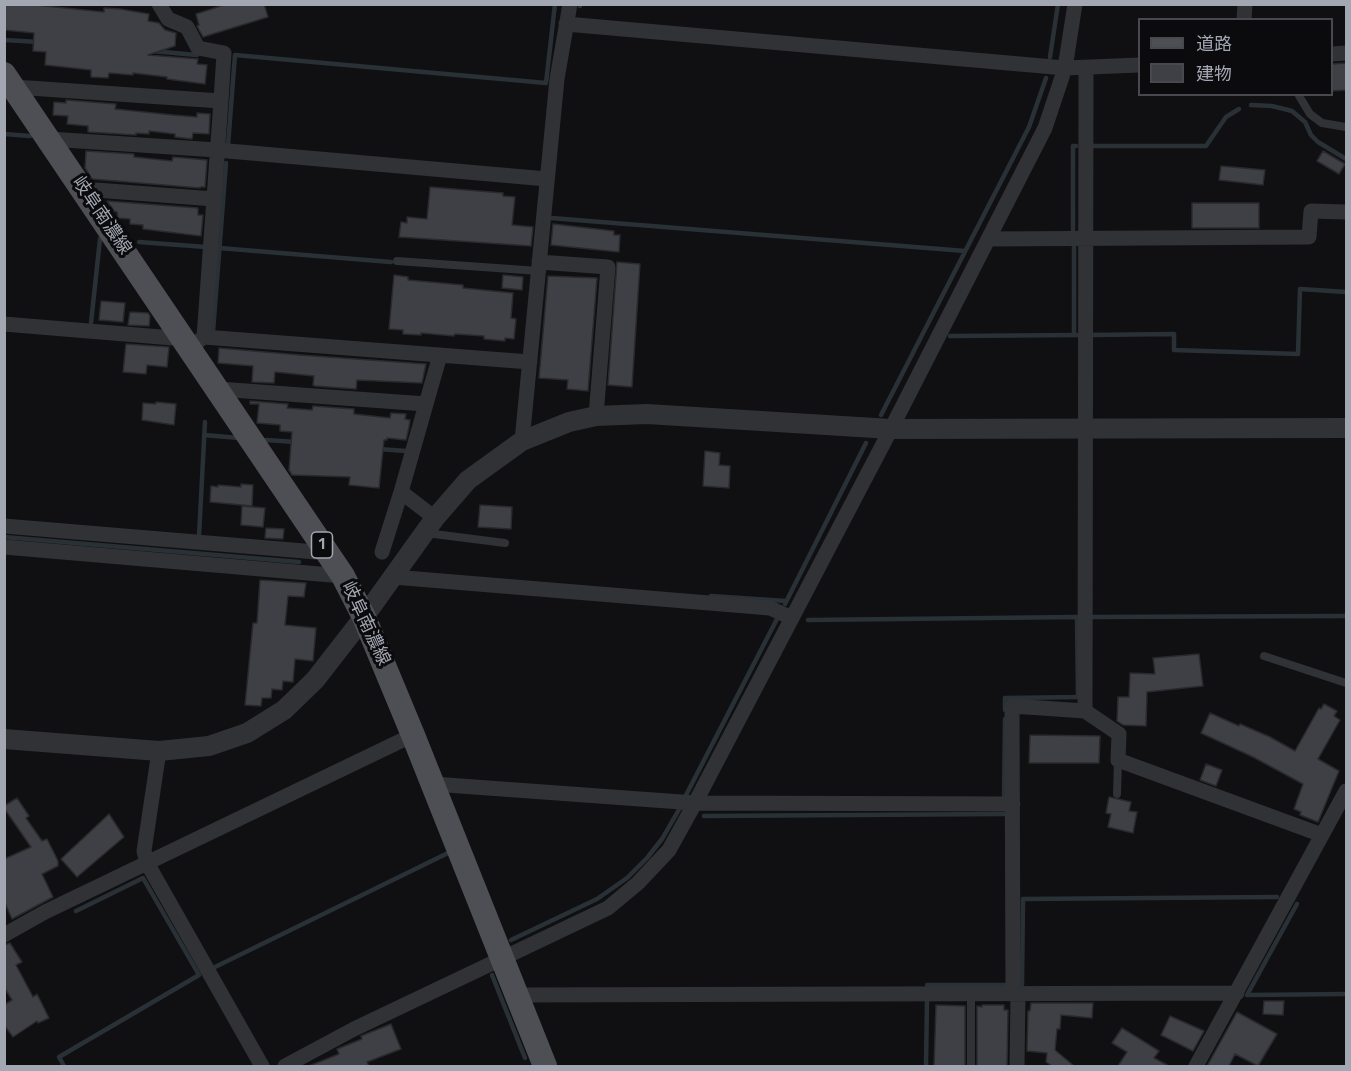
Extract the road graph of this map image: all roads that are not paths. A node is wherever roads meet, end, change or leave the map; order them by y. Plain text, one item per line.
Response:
1 (159, 4) edge
2 (570, 4) edge
3 (1075, 4) edge
4 (566, 24) junction
5 (1138, 65) edge
6 (1065, 68) junction
7 (1086, 68) junction
8 (9, 80) edge
9 (1299, 96) edge
10 (221, 101) junction
11 (1347, 127) edge
12 (49, 139) junction
13 (217, 150) junction
14 (548, 179) junction
15 (83, 189) junction
16 (214, 199) junction
17 (1347, 212) edge
18 (1085, 238) junction
19 (988, 239) junction
20 (398, 261) dead end
21 (539, 267) junction
22 (4, 324) edge
23 (193, 341) junction
24 (440, 355) junction
25 (530, 362) junction
26 (218, 389) junction
27 (426, 404) junction
28 (596, 416) junction
29 (1347, 428) edge
30 (891, 429) junction
31 (1084, 430) junction
32 (522, 441) junction
33 (401, 492) junction
34 (4, 526) edge
35 (430, 526) junction
36 (505, 543) dead end
37 (4, 547) edge
38 (382, 552) dead end
39 (328, 553) junction
40 (343, 576) junction
41 (393, 578) junction
42 (364, 617) junction
43 (792, 618) junction
44 (1264, 656) dead end
45 (1347, 683) edge
46 (1085, 711) junction
47 (413, 735) junction
48 (4, 739) edge
49 (159, 751) junction
50 (1118, 760) junction
51 (433, 784) junction
52 (1117, 794) dead end
53 (1345, 797) edge
54 (695, 803) junction
55 (1013, 804) junction
56 (1322, 835) junction
57 (147, 863) junction
58 (4, 935) edge
59 (503, 959) junction
60 (1237, 993) junction
61 (972, 994) junction
62 (1015, 994) junction
63 (517, 995) junction
64 (539, 1065) edge
65 (262, 1066) edge
66 (285, 1066) edge
67 (971, 1066) edge
68 (1017, 1066) edge
69 (1196, 1066) edge

1 - 10 street
2 - 4 street
3 - 6 street
4 - 6 street
4 - 14 street
5 - 7 street
6 - 7 street
6 - 19 street
7 - 18 street
8 - 10 street
8 - 12 main road, 岐阜南濃線 / 1
9 - 11 lane
10 - 13 street
12 - 13 street
12 - 15 main road, 岐阜南濃線 / 1
13 - 14 street
13 - 16 street
14 - 21 street
15 - 16 street
15 - 23 main road, 岐阜南濃線 / 1
16 - 23 street
17 - 18 street
18 - 19 street
18 - 31 street
19 - 30 street
20 - 21 lane
21 - 25 street
21 - 28 street
22 - 23 street
23 - 24 street
23 - 26 main road, 岐阜南濃線 / 1
24 - 25 street
24 - 27 street
25 - 32 street
26 - 27 street
26 - 39 main road, 岐阜南濃線 / 1
27 - 33 street
28 - 30 street
28 - 32 street
29 - 31 street
30 - 31 street
30 - 43 street
31 - 46 street
32 - 35 street
33 - 35 street
33 - 38 street
34 - 39 street
35 - 36 lane
35 - 41 street
37 - 40 street
39 - 40 main road, 岐阜南濃線 / 1
40 - 42 main road, 岐阜南濃線 / 1
41 - 42 street
41 - 43 street
42 - 47 main road, 岐阜南濃線 / 1
42 - 49 street
43 - 54 street
44 - 45 lane
46 - 50 street
46 - 55 street
47 - 51 main road, 岐阜南濃線 / 1
47 - 57 street
48 - 49 street
49 - 57 street
50 - 52 lane
50 - 56 street
51 - 54 street
51 - 59 main road, 岐阜南濃線 / 1
53 - 56 street
54 - 55 street
54 - 59 street
55 - 62 street
56 - 60 street
57 - 58 street
57 - 65 street
59 - 63 main road, 岐阜南濃線 / 1
59 - 66 street
60 - 62 street
60 - 69 street
61 - 62 street
61 - 63 street
61 - 67 lane
62 - 68 street
63 - 64 main road, 岐阜南濃線 / 1

